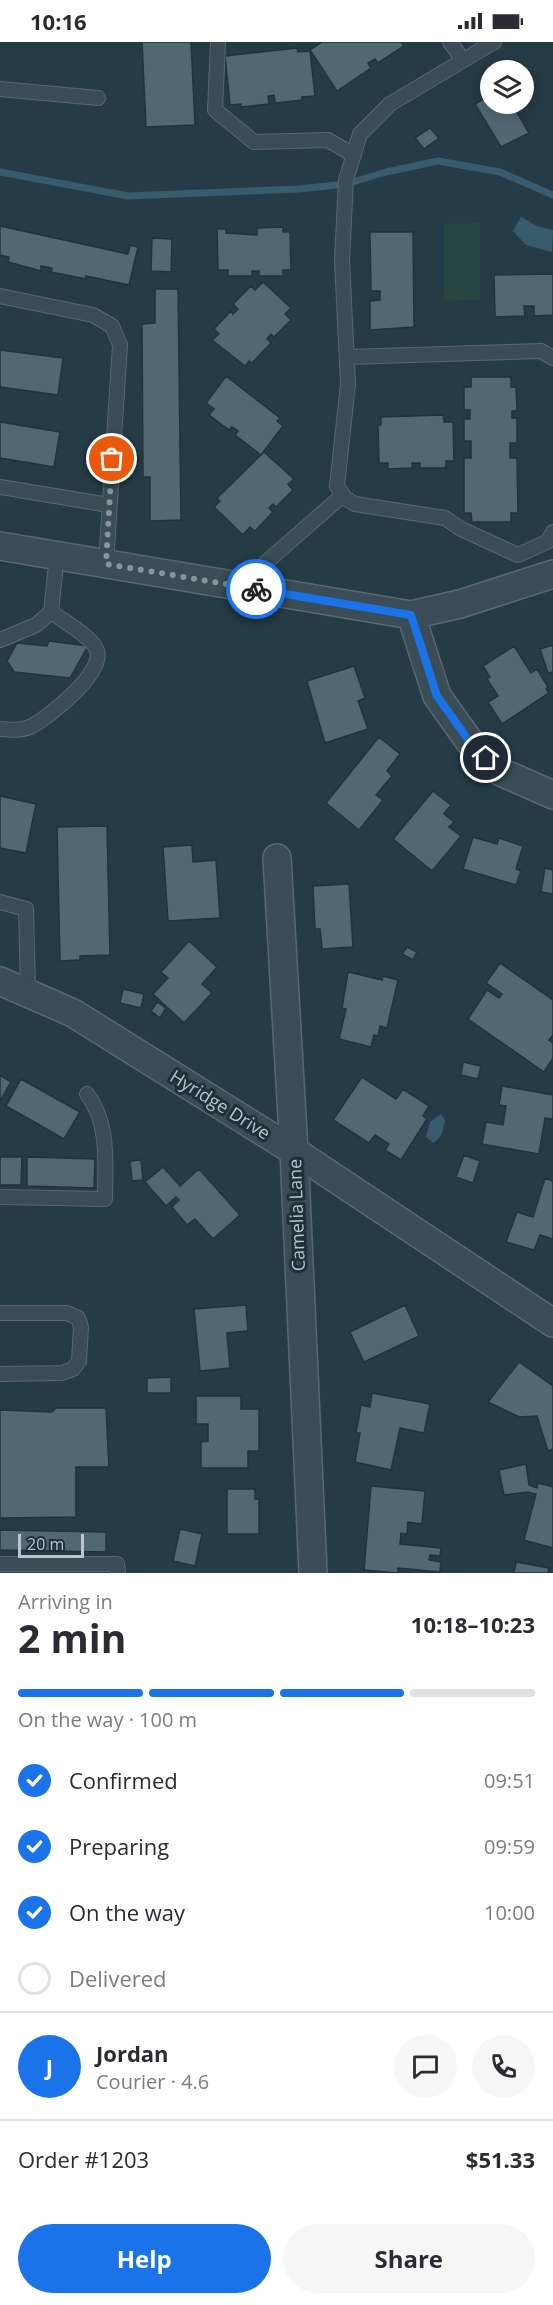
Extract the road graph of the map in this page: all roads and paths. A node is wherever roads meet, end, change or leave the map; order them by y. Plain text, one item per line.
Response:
1 (218, 42) edge
2 (450, 42) edge
3 (494, 42) edge
4 (463, 60) junction
5 (0, 89) edge
6 (98, 98) dead end
7 (354, 155) junction
8 (0, 296) edge
9 (347, 357) junction
10 (553, 358) edge
11 (0, 488) edge
12 (343, 495) junction
13 (109, 505) junction
14 (553, 532) edge
15 (0, 546) edge
16 (57, 555) junction
17 (106, 564) junction
18 (553, 574) edge
19 (239, 586) junction
20 (51, 612) junction
21 (411, 615) junction
22 (0, 640) edge
23 (0, 729) edge
24 (553, 795) edge
25 (277, 858) dead end
26 (0, 902) edge
27 (0, 981) edge
28 (28, 991) junction
29 (87, 1095) dead end
30 (294, 1151) junction
31 (0, 1197) edge
32 (0, 1313) edge
33 (553, 1323) edge
34 (0, 1374) edge
35 (0, 1564) edge
36 (118, 1573) edge
37 (313, 1573) edge

1 - 7 lane
2 - 4 lane
3 - 4 lane
4 - 7 lane
5 - 6 lane
7 - 9 lane
8 - 13 lane
9 - 10 lane
9 - 12 lane
11 - 13 lane
12 - 14 lane
12 - 19 lane
13 - 17 lane
15 - 16 street
16 - 17 street
16 - 20 lane
17 - 19 street
18 - 21 street
19 - 21 street
20 - 22 lane
20 - 23 lane
21 - 24 street
25 - 30 street, Camelia Lane
26 - 28 lane
27 - 28 street, Hyridge Drive
28 - 30 street, Hyridge Drive
29 - 31 lane
30 - 33 street, Hyridge Drive
30 - 37 street, Camelia Lane
32 - 34 lane
35 - 36 lane

